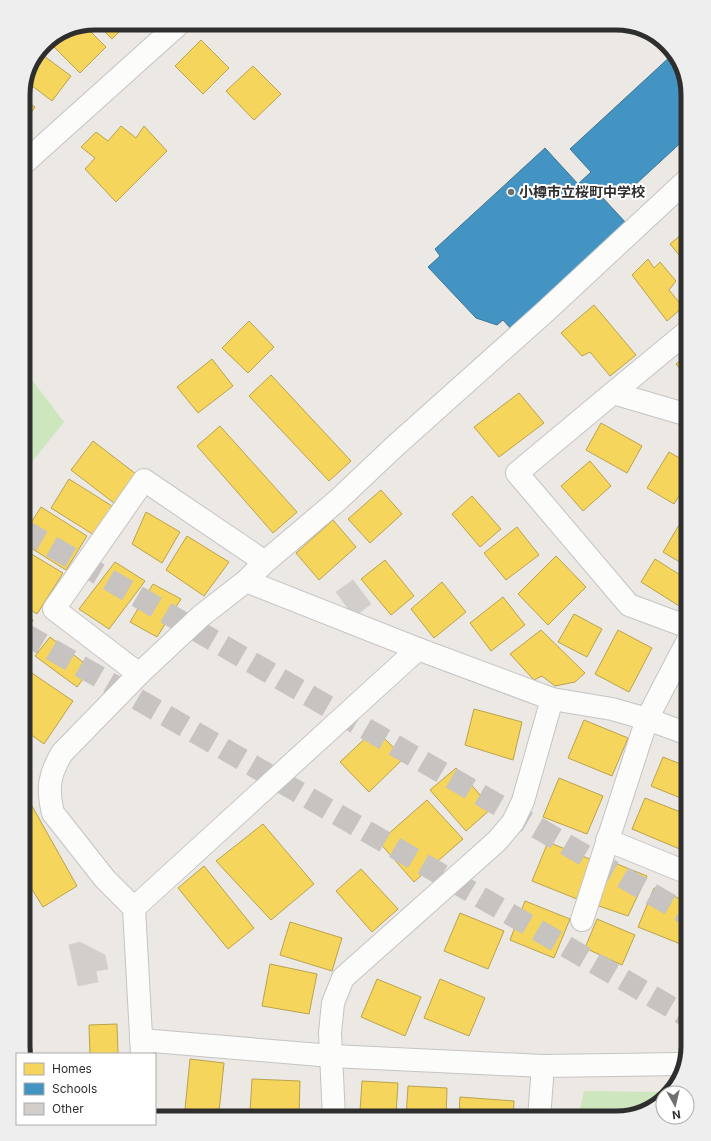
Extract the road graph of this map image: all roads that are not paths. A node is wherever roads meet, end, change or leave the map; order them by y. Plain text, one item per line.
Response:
1 (172, 30) edge
2 (30, 158) edge
3 (681, 189) edge
4 (681, 337) edge
5 (613, 393) junction
6 (681, 413) edge
7 (265, 562) junction
8 (246, 581) junction
9 (681, 625) edge
10 (418, 649) junction
11 (681, 653) edge
12 (139, 674) junction
13 (552, 699) junction
14 (647, 719) junction
15 (681, 731) edge
16 (607, 840) junction
17 (681, 870) edge
18 (134, 908) junction
19 (582, 920) dead end
20 (142, 1047) edge
21 (332, 1056) junction
22 (679, 1064) edge
23 (543, 1066) junction
24 (334, 1111) edge
25 (540, 1111) edge

1 - 2 street
3 - 7 street
4 - 5 street
5 - 6 street
5 - 9 street
7 - 8 street
7 - 12 street
8 - 10 street
8 - 12 street
10 - 13 street
10 - 18 street
11 - 14 street
12 - 18 street
13 - 14 street
13 - 21 street
14 - 15 street
14 - 16 street
16 - 17 street
16 - 19 street
18 - 20 street
20 - 21 street
21 - 23 street
21 - 24 street
22 - 23 street
23 - 25 street

